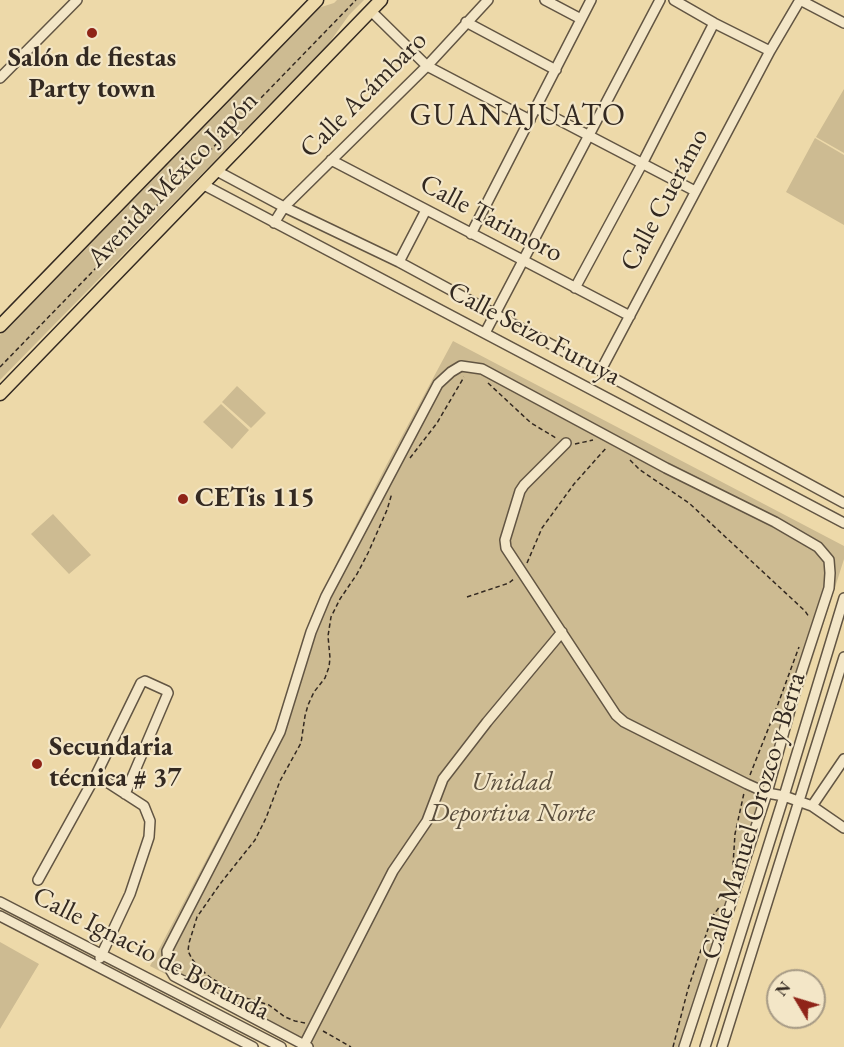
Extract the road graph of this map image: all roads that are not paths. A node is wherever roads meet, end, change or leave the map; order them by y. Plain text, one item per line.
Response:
1 (76, 0) edge
2 (381, 0) edge
3 (488, 0) edge
4 (545, 0) edge
5 (591, 0) edge
6 (660, 0) edge
7 (674, 0) edge
8 (800, 0) edge
9 (318, 1) edge
10 (371, 5) edge
11 (582, 19) junction
12 (466, 22) junction
13 (714, 22) junction
14 (844, 23) edge
15 (770, 51) junction
16 (427, 66) junction
17 (556, 69) junction
18 (0, 78) edge
19 (536, 108) junction
20 (530, 120) junction
21 (588, 136) junction
22 (331, 160) junction
23 (642, 164) junction
24 (215, 170) junction
25 (202, 184) junction
26 (695, 191) junction
27 (284, 207) junction
28 (426, 210) junction
29 (274, 222) junction
30 (471, 234) junction
31 (523, 261) junction
32 (399, 262) junction
33 (575, 288) junction
34 (495, 315) junction
35 (630, 316) junction
36 (0, 326) edge
37 (485, 333) junction
38 (601, 370) junction
39 (0, 394) edge
40 (566, 443) road end
41 (844, 503) edge
42 (844, 523) edge
43 (844, 598) edge
44 (562, 632) junction
45 (844, 657) edge
46 (844, 759) edge
47 (96, 775) junction
48 (767, 793) junction
49 (125, 794) junction
50 (784, 796) junction
51 (800, 802) junction
52 (812, 806) junction
53 (844, 828) edge
54 (38, 880) dead end
55 (0, 902) edge
56 (0, 916) edge
57 (102, 955) junction
58 (97, 966) junction
59 (306, 1046) edge
60 (253, 1047) edge
61 (281, 1047) edge
62 (684, 1047) edge
63 (705, 1047) edge
64 (722, 1047) edge

1 - 18 street
2 - 10 main road, Avenida México Japón
3 - 12 street, Calle Acámbaro
4 - 11 street
5 - 11 street
6 - 21 street
7 - 13 street
8 - 14 street
8 - 15 street, Calle Cuerámo
9 - 36 main road, Avenida México Japón
10 - 16 street
10 - 24 main road, Avenida México Japón
11 - 17 street
12 - 16 street, Calle Acámbaro
12 - 17 street
13 - 15 street
13 - 23 street
15 - 26 street, Calle Cuerámo
16 - 20 street
16 - 22 street, Calle Acámbaro
17 - 19 street
19 - 20 street
19 - 21 street
20 - 30 street
21 - 23 street
21 - 31 street
22 - 27 street, Calle Acámbaro
22 - 28 street, Calle Tarimoro
23 - 26 street
23 - 33 street
24 - 25 main road, Avenida México Japón
24 - 27 street, Calle Seizo Furuya
25 - 29 street, Calle Seizo Furuya
25 - 39 main road, Avenida México Japón
26 - 35 street, Calle Cuerámo
27 - 29 street, Calle Acámbaro
27 - 32 street, Calle Seizo Furuya
28 - 30 street, Calle Tarimoro
28 - 32 street
29 - 37 street, Calle Seizo Furuya
30 - 31 street, Calle Tarimoro
31 - 33 street, Calle Tarimoro
31 - 34 street
32 - 34 street, Calle Seizo Furuya
33 - 35 street, Calle Tarimoro
34 - 37 street
34 - 38 street, Calle Seizo Furuya
35 - 38 street, Calle Cuerámo
37 - 42 street, Calle Seizo Furuya
38 - 41 street, Calle Seizo Furuya
40 - 44 street
43 - 50 street, Calle Manuel Orozco y Berra
44 - 48 street
44 - 59 street
45 - 51 street, Calle Manuel Orozco y Berra
46 - 52 street
47 - 49 street
47 - 49 street
47 - 54 street
48 - 50 street
48 - 59 street
48 - 62 street
49 - 57 street
50 - 51 street
50 - 63 street, Calle Manuel Orozco y Berra
51 - 52 street
51 - 64 street, Calle Manuel Orozco y Berra
52 - 53 street
55 - 57 street, Calle Ignacio de Borunda
56 - 58 street, Calle Ignacio de Borunda
57 - 58 street
57 - 61 street, Calle Ignacio de Borunda
58 - 60 street, Calle Ignacio de Borunda

